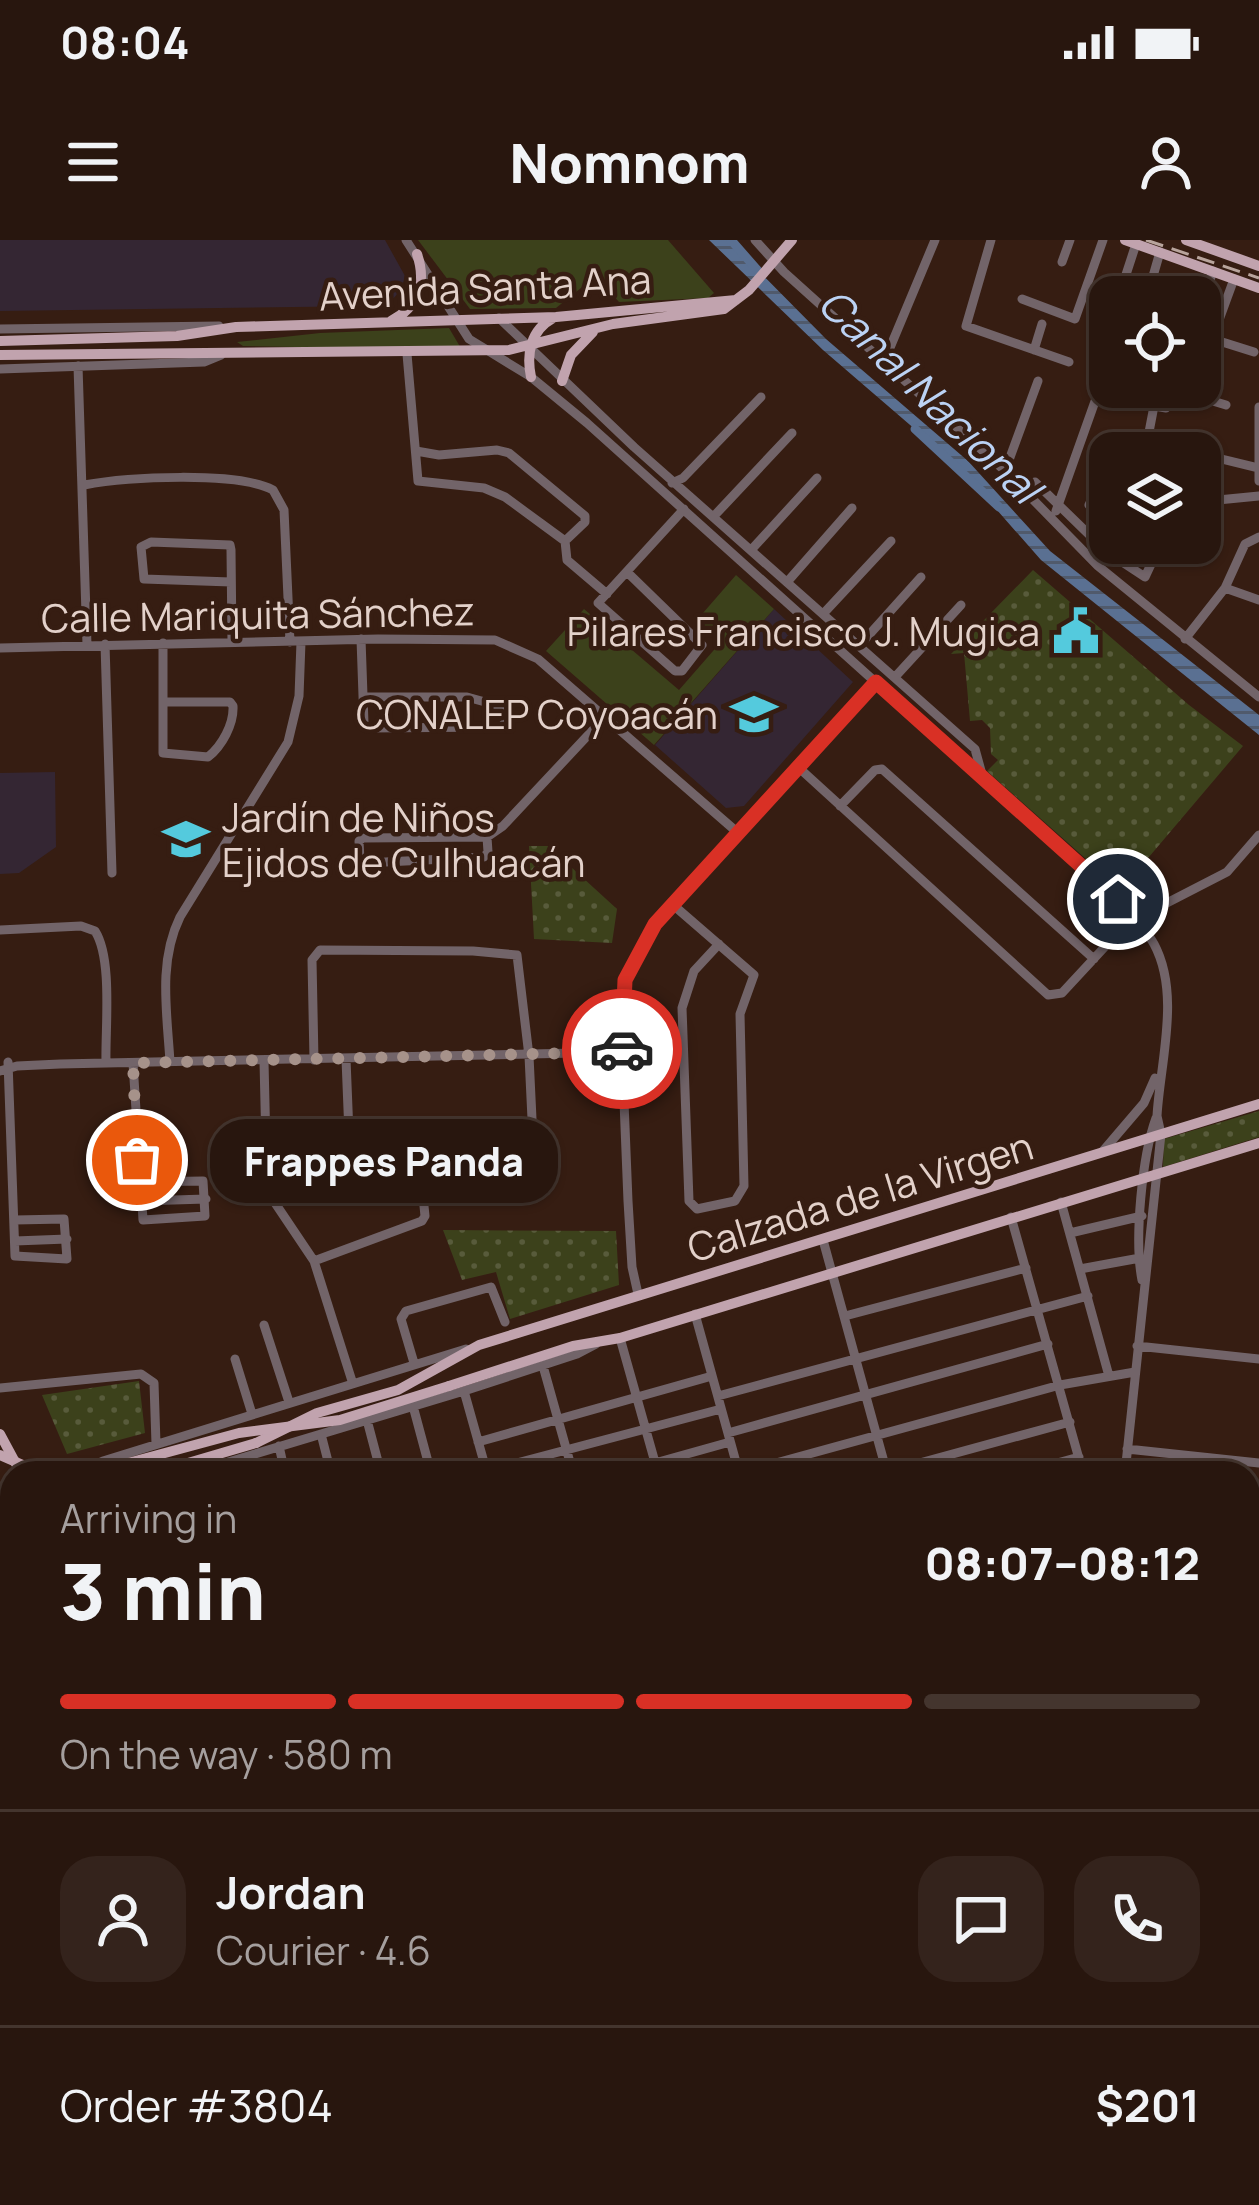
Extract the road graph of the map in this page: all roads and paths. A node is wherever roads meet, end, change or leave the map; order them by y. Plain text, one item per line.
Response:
1 (406, 240) edge
2 (755, 240) edge
3 (792, 240) edge
4 (934, 240) edge
5 (991, 240) edge
6 (1070, 240) edge
7 (1103, 240) edge
8 (1186, 240) edge
9 (1131, 242) edge
10 (1160, 252) junction
11 (417, 254) junction
12 (1062, 262) dead end
13 (771, 265) junction
14 (1259, 266) edge
15 (1213, 271) junction
16 (1123, 276) edge
17 (1153, 276) edge
18 (1211, 276) edge
19 (1234, 279) junction
20 (1259, 288) edge
21 (1022, 299) dead end
22 (736, 300) junction
23 (1221, 314) edge
24 (556, 317) junction
25 (499, 318) junction
26 (455, 319) junction
27 (383, 323) junction
28 (1042, 324) dead end
29 (236, 327) junction
30 (600, 327) junction
31 (0, 328) edge
32 (0, 340) edge
33 (1221, 342) edge
34 (532, 345) junction
35 (1034, 350) junction
36 (1254, 352) dead end
37 (486, 353) junction
38 (407, 354) junction
39 (0, 355) edge
40 (222, 355) junction
41 (884, 362) junction
42 (1069, 362) dead end
43 (78, 366) junction
44 (0, 369) edge
45 (531, 377) junction
46 (562, 381) junction
47 (1038, 381) dead end
48 (761, 397) dead end
49 (1221, 403) edge
50 (1226, 405) dead end
51 (1259, 407) edge
52 (1093, 408) edge
53 (1258, 430) edge
54 (792, 433) dead end
55 (634, 447) junction
56 (416, 451) junction
57 (1221, 459) edge
58 (1258, 468) edge
59 (1005, 471) junction
60 (818, 478) dead end
61 (676, 481) junction
62 (1259, 481) edge
63 (1036, 482) dead end
64 (84, 485) junction
65 (660, 487) junction
66 (1259, 496) edge
67 (1221, 500) edge
68 (1058, 506) junction
69 (684, 508) junction
70 (852, 508) dead end
71 (715, 515) junction
72 (1051, 519) junction
73 (1089, 531) edge
74 (1259, 537) edge
75 (565, 541) junction
76 (891, 541) dead end
77 (752, 548) junction
78 (1129, 564) edge
79 (1151, 564) edge
80 (1098, 566) joint
81 (627, 572) junction
82 (920, 577) dead end
83 (788, 581) junction
84 (231, 582) junction
85 (1225, 588) junction
86 (607, 594) junction
87 (1259, 600) edge
88 (961, 605) dead end
89 (823, 614) junction
90 (361, 639) junction
91 (1185, 639) junction
92 (232, 642) junction
93 (296, 642) junction
94 (163, 643) junction
95 (105, 644) junction
96 (87, 645) junction
97 (859, 646) junction
98 (0, 648) edge
99 (895, 677) junction
100 (876, 682) junction
101 (364, 697) junction
102 (1259, 698) edge
103 (163, 702) junction
104 (604, 717) junction
105 (798, 767) junction
106 (983, 778) junction
107 (840, 806) junction
108 (737, 832) junction
109 (1259, 835) edge
110 (487, 837) junction
111 (112, 873) dead end
112 (672, 904) junction
113 (1135, 918) junction
114 (0, 930) edge
115 (719, 944) junction
116 (1094, 958) junction
117 (622, 1052) junction
118 (529, 1056) junction
119 (346, 1059) junction
120 (314, 1060) junction
121 (264, 1061) junction
122 (170, 1062) junction
123 (133, 1063) junction
124 (106, 1064) junction
125 (6, 1066) edge
126 (1160, 1067) junction
127 (1259, 1104) edge
128 (1155, 1136) junction
129 (1259, 1143) edge
130 (523, 1149) junction
131 (1100, 1154) junction
132 (350, 1156) junction
133 (419, 1156) junction
134 (527, 1174) junction
135 (1152, 1174) junction
136 (422, 1178) junction
137 (140, 1182) junction
138 (351, 1184) dead end
139 (206, 1199) junction
140 (424, 1200) junction
141 (141, 1201) junction
142 (1061, 1202) junction
143 (1142, 1216) junction
144 (1011, 1217) junction
145 (15, 1220) junction
146 (1070, 1233) junction
147 (67, 1239) junction
148 (823, 1240) junction
149 (14, 1241) junction
150 (1140, 1258) junction
151 (314, 1261) junction
152 (1026, 1268) junction
153 (1080, 1269) junction
154 (833, 1270) junction
155 (1143, 1285) junction
156 (638, 1294) junction
157 (1088, 1296) junction
158 (1038, 1310) junction
159 (695, 1314) junction
160 (845, 1316) junction
161 (505, 1322) dead end
162 (264, 1325) dead end
163 (620, 1338) junction
164 (596, 1344) junction
165 (1048, 1344) junction
166 (479, 1345) junction
167 (1137, 1346) junction
168 (856, 1356) junction
169 (235, 1359) dead end
170 (1259, 1359) edge
171 (414, 1363) junction
172 (543, 1366) junction
173 (1135, 1372) junction
174 (712, 1376) junction
175 (1109, 1376) junction
176 (352, 1381) junction
177 (1060, 1385) junction
178 (0, 1388) edge
179 (464, 1391) junction
180 (866, 1395) junction
181 (718, 1396) junction
182 (637, 1397) junction
183 (289, 1402) junction
184 (413, 1406) junction
185 (722, 1409) junction
186 (252, 1414) junction
187 (367, 1420) junction
188 (558, 1420) junction
189 (1070, 1422) junction
190 (646, 1429) junction
191 (0, 1434) edge
192 (321, 1434) junction
193 (877, 1435) junction
194 (729, 1437) junction
195 (478, 1442) junction
196 (156, 1444) junction
197 (278, 1446) junction
198 (1127, 1449) junction
199 (566, 1450) junction
200 (132, 1452) junction
201 (1078, 1457) junction
202 (103, 1460) edge
203 (234, 1460) joint
204 (15, 1461) edge
205 (139, 1461) edge
206 (147, 1461) edge
207 (195, 1461) edge
208 (231, 1461) edge
209 (282, 1461) edge
210 (329, 1461) edge
211 (378, 1461) edge
212 (428, 1461) edge
213 (484, 1461) edge
214 (526, 1461) edge
215 (569, 1461) edge
216 (654, 1461) edge
217 (672, 1461) edge
218 (736, 1461) edge
219 (783, 1461) edge
220 (883, 1461) edge
221 (929, 1461) edge
222 (1064, 1461) edge
223 (1079, 1461) edge
224 (1126, 1461) edge
225 (1240, 1461) edge

1 - 11 street
2 - 13 street
3 - 13 main road, Avenida Santa Ana
4 - 41 street
5 - 35 street
6 - 12 street
7 - 21 street
8 - 14 main road
9 - 10 main road
9 - 16 street
10 - 15 main road
10 - 17 street
11 - 26 street
11 - 27 main road
13 - 22 main road, Avenida Santa Ana
13 - 41 street
15 - 18 street
15 - 19 main road
19 - 20 main road
19 - 23 street
22 - 24 main road, Avenida Santa Ana
22 - 30 main road, Avenida Santa Ana
24 - 25 main road, Avenida Santa Ana
24 - 34 main road
25 - 26 main road, Avenida Santa Ana
25 - 34 street
26 - 27 main road, Avenida Santa Ana
26 - 37 street
27 - 29 main road, Avenida Santa Ana
28 - 35 street
29 - 31 street, Avenida Santa Ana
29 - 32 main road, Avenida Santa Ana
30 - 34 main road, Avenida Santa Ana
30 - 46 main road
33 - 36 street
34 - 37 main road, Avenida Santa Ana
34 - 45 main road
34 - 46 street
35 - 42 street
37 - 38 main road, Avenida Santa Ana
37 - 45 street
38 - 40 main road, Avenida Santa Ana
38 - 56 street
39 - 40 main road, Avenida Santa Ana
40 - 43 street, Avenida Santa Ana
41 - 59 street
43 - 44 street, Avenida Santa Ana
43 - 64 street
45 - 65 street
46 - 55 street
47 - 59 street
48 - 61 street
49 - 50 street
51 - 53 street
52 - 68 street
53 - 58 street
54 - 71 street
55 - 61 street
55 - 65 street
56 - 75 street
56 - 75 street
57 - 58 street
58 - 62 street
59 - 72 street
60 - 77 street
61 - 65 street
61 - 71 street
63 - 68 street
64 - 93 street
64 - 96 street
65 - 69 street
66 - 67 street
68 - 72 street
68 - 73 street
69 - 81 street
69 - 100 street
70 - 83 street
71 - 77 street
72 - 80 street
74 - 85 street
75 - 86 street
76 - 89 street
77 - 83 street
78 - 79 street
80 - 91 street
81 - 86 street
81 - 86 street
82 - 97 street
83 - 89 street
84 - 84 street
84 - 92 street
85 - 87 street
85 - 91 street
88 - 99 street
89 - 97 street
90 - 93 street, Calle Mariquita Sánchez
90 - 101 street
90 - 104 street, Calle Mariquita Sánchez
91 - 102 street
92 - 93 street, Calle Mariquita Sánchez
92 - 94 street, Calle Mariquita Sánchez
93 - 122 street
94 - 95 street, Calle Mariquita Sánchez
94 - 103 street
95 - 96 street, Calle Mariquita Sánchez
95 - 111 street
96 - 98 street, Calle Mariquita Sánchez
97 - 99 street
99 - 106 street
100 - 105 street
100 - 106 street
101 - 101 street
103 - 103 street
104 - 108 street, Calle Mariquita Sánchez
104 - 110 street
105 - 107 street
105 - 108 street
106 - 113 street
107 - 116 street
107 - 116 street
108 - 112 street
109 - 113 street
110 - 110 street
112 - 115 street
112 - 117 street
113 - 116 street
113 - 126 street
114 - 124 street
115 - 115 street
117 - 118 street
117 - 156 street
118 - 119 street
118 - 120 street
118 - 130 street
119 - 120 street
119 - 132 street
120 - 121 street
121 - 122 street
121 - 151 street
122 - 123 street
123 - 124 street
123 - 137 street
124 - 125 street
125 - 145 street
126 - 128 street
126 - 131 street
127 - 128 main road, Calzada de la Virgen
128 - 131 main road, Calzada de la Virgen
128 - 135 street
129 - 135 main road, Calzada de la Virgen
130 - 133 street
130 - 134 street
131 - 148 main road, Calzada de la Virgen
132 - 133 street
132 - 138 street
133 - 136 street
134 - 136 street
134 - 140 street
135 - 142 main road, Calzada de la Virgen
135 - 143 street
135 - 155 street
136 - 140 street
137 - 139 street
137 - 141 street
139 - 141 street
139 - 141 street
140 - 151 street
142 - 144 main road, Calzada de la Virgen
142 - 146 street
143 - 146 street
143 - 150 street
144 - 152 street
144 - 154 main road, Calzada de la Virgen
145 - 147 street
145 - 149 street
146 - 153 street
147 - 149 street
147 - 149 street
148 - 154 street
148 - 156 main road, Calzada de la Virgen
150 - 153 street
150 - 155 street
151 - 176 street
152 - 158 street
152 - 160 street
153 - 157 street
154 - 159 main road, Calzada de la Virgen
154 - 160 street
155 - 167 street
156 - 166 main road, Calzada de la Virgen
157 - 158 street
157 - 175 street
158 - 165 street
158 - 168 street
159 - 163 main road, Calzada de la Virgen
159 - 174 street
160 - 168 street
161 - 171 street
162 - 183 street
163 - 164 main road, Calzada de la Virgen
163 - 182 street
164 - 172 street, Calzada de la Virgen
164 - 205 main road, Calzada de la Virgen, bridge
165 - 177 street
165 - 180 street
166 - 171 street, Calzada de la Virgen
166 - 207 main road, Calzada de la Virgen, bridge
167 - 170 street
167 - 173 street
168 - 180 street
168 - 181 street
169 - 186 street
171 - 176 street, Calzada de la Virgen
172 - 179 street, Calzada de la Virgen
172 - 188 street
173 - 175 street
173 - 198 street
174 - 181 street
174 - 182 street
175 - 177 street
176 - 183 street, Calzada de la Virgen
177 - 189 street
177 - 193 street
178 - 196 street
179 - 184 street, Calzada de la Virgen
179 - 195 street
180 - 193 street
180 - 194 street
181 - 185 street
182 - 188 street
182 - 190 street
183 - 186 street, Calzada de la Virgen
184 - 187 street, Calzada de la Virgen
184 - 212 street
185 - 190 street
185 - 194 street
186 - 196 street, Calzada de la Virgen
187 - 192 street, Calzada de la Virgen
187 - 211 street
188 - 195 street
188 - 199 street
189 - 201 street
189 - 221 street
190 - 199 street
190 - 216 street
191 - 204 main road
192 - 197 street, Calzada de la Virgen
192 - 210 street
193 - 219 street
193 - 220 street
194 - 217 street
194 - 218 street
195 - 213 street
196 - 200 street, Calzada de la Virgen
197 - 203 street, Calzada de la Virgen
197 - 209 street
198 - 224 street
198 - 225 street
199 - 214 street
199 - 215 street
200 - 202 street, Calzada de la Virgen
200 - 206 street
201 - 222 street
201 - 223 street
203 - 208 street, Calzada de la Virgen

